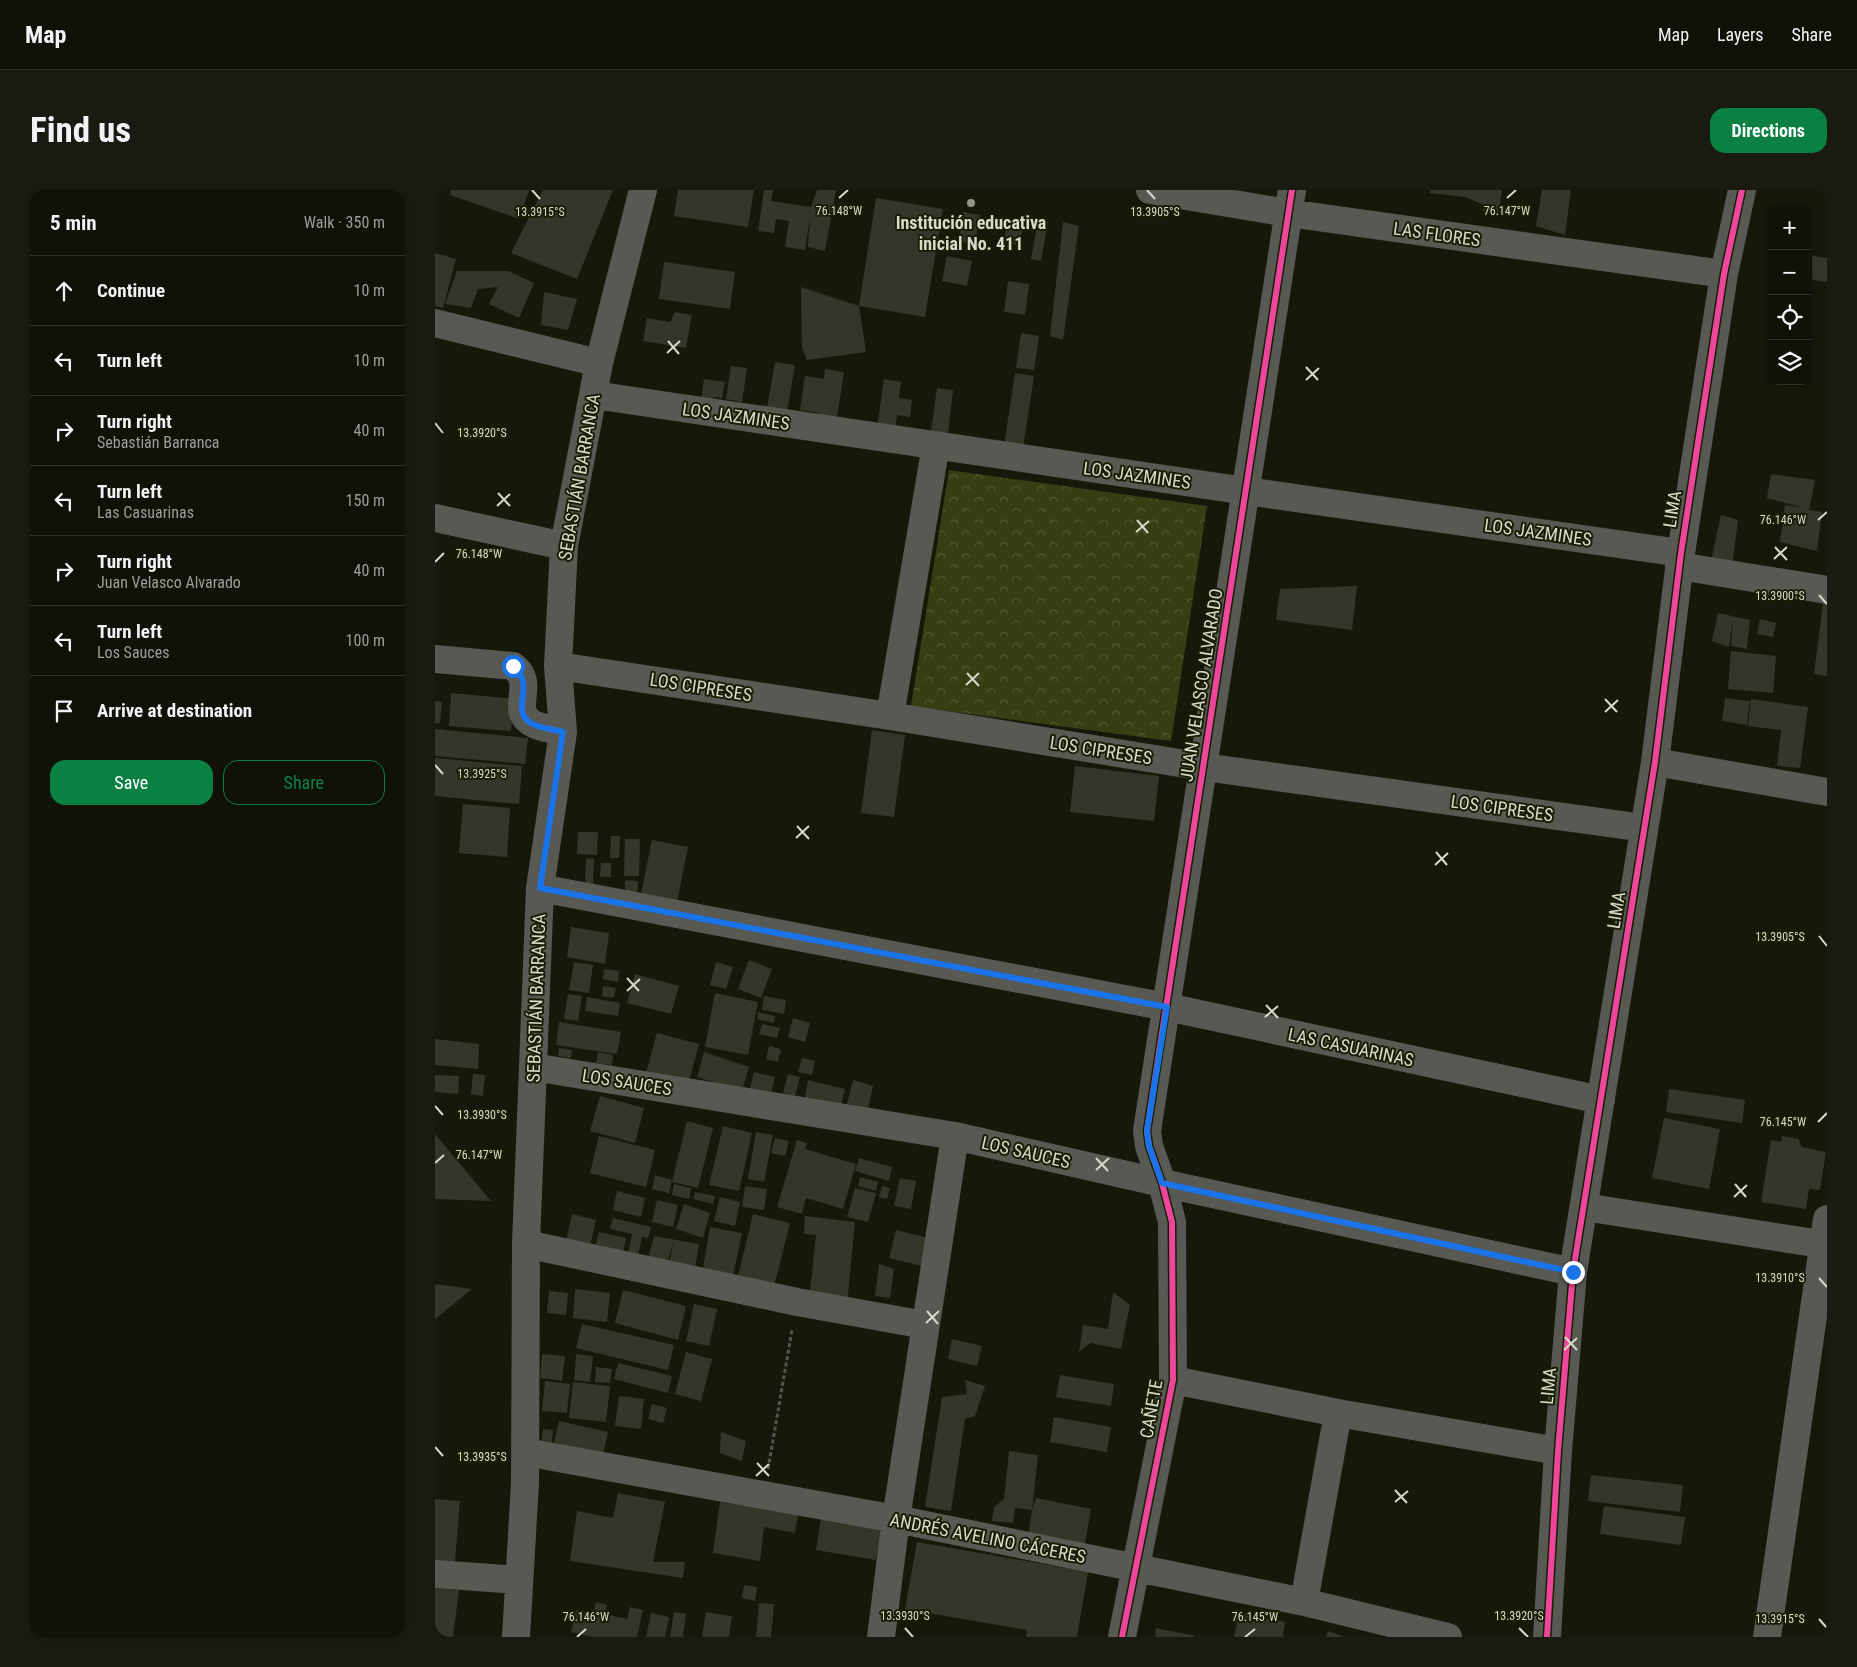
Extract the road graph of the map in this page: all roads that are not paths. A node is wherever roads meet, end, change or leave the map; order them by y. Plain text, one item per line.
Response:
1 (643, 190) edge
2 (1150, 190) edge
3 (1742, 190) edge
4 (1290, 202) edge
5 (1724, 274) junction
6 (435, 324) edge
7 (599, 363) junction
8 (594, 395) junction
9 (936, 445) junction
10 (1246, 491) junction
11 (435, 518) edge
12 (564, 546) junction
13 (1680, 559) junction
14 (1827, 590) edge
15 (435, 659) edge
16 (558, 666) junction
17 (890, 716) junction
18 (563, 732) junction
19 (1655, 762) junction
20 (1204, 767) junction
21 (1827, 792) edge
22 (1645, 828) junction
23 (540, 888) junction
24 (1167, 1007) junction
25 (533, 1067) junction
26 (1601, 1100) junction
27 (955, 1136) junction
28 (1162, 1183) junction
29 (1584, 1207) junction
30 (1826, 1236) edge
31 (526, 1244) junction
32 (1573, 1272) junction
33 (925, 1325) junction
34 (1173, 1380) junction
35 (1338, 1413) junction
36 (1558, 1451) junction
37 (525, 1452) junction
38 (896, 1519) junction
39 (1136, 1568) junction
40 (435, 1574) edge
41 (519, 1580) junction
42 (1304, 1602) junction
43 (516, 1637) edge
44 (881, 1637) edge
45 (1122, 1637) edge
46 (1449, 1637) edge
47 (1547, 1637) edge
48 (1767, 1637) edge

1 - 7 street, SEBASTIÁN BARRANCA
2 - 4 street, LAS FLORES
3 - 5 street, LIMA
4 - 5 street, LAS FLORES
4 - 10 street, JUAN VELASCO ALVARADO
5 - 13 street, LIMA
6 - 7 street
7 - 8 street, SEBASTIÁN BARRANCA
8 - 9 street, LOS JAZMINES
8 - 12 street, SEBASTIÁN BARRANCA
9 - 10 street, LOS JAZMINES
9 - 17 street
10 - 13 street, LOS JAZMINES
10 - 20 street, JUAN VELASCO ALVARADO
11 - 12 street
12 - 16 street, SEBASTIÁN BARRANCA
13 - 14 street, LOS JAZMINES
13 - 19 street, LIMA
15 - 18 street
16 - 17 street, LOS CIPRESES
16 - 18 street, SEBASTIÁN BARRANCA
17 - 20 street, LOS CIPRESES
18 - 23 street, SEBASTIÁN BARRANCA
19 - 21 street
19 - 22 street, LIMA
20 - 22 street, LOS CIPRESES
20 - 24 street, JUAN VELASCO ALVARADO
22 - 26 street, LIMA
23 - 24 street, LAS CASUARINAS
23 - 25 street, SEBASTIÁN BARRANCA
24 - 26 street, LAS CASUARINAS
24 - 28 street, JUAN VELASCO ALVARADO
25 - 27 street, LOS SAUCES
25 - 31 street, SEBASTIÁN BARRANCA
26 - 29 street, LIMA
27 - 28 street, LOS SAUCES
27 - 33 street
28 - 32 street, LOS SAUCES
28 - 34 street, CAÑETE
29 - 30 street
29 - 32 street, LIMA
30 - 48 street
31 - 33 street
31 - 37 street, SEBASTIÁN BARRANCA
32 - 36 street, LIMA
33 - 38 street
34 - 35 street
34 - 39 street, CAÑETE
35 - 36 street
35 - 42 street
36 - 47 street, LIMA
37 - 38 street, ANDRÉS AVELINO CÁCERES
37 - 41 street, SEBASTIÁN BARRANCA
38 - 39 street, ANDRÉS AVELINO CÁCERES
38 - 44 street
39 - 42 street, ANDRÉS AVELINO CÁCERES
39 - 45 street, CAÑETE
40 - 41 street
41 - 43 street, SEBASTIÁN BARRANCA
42 - 46 street, ANDRÉS AVELINO CÁCERES

